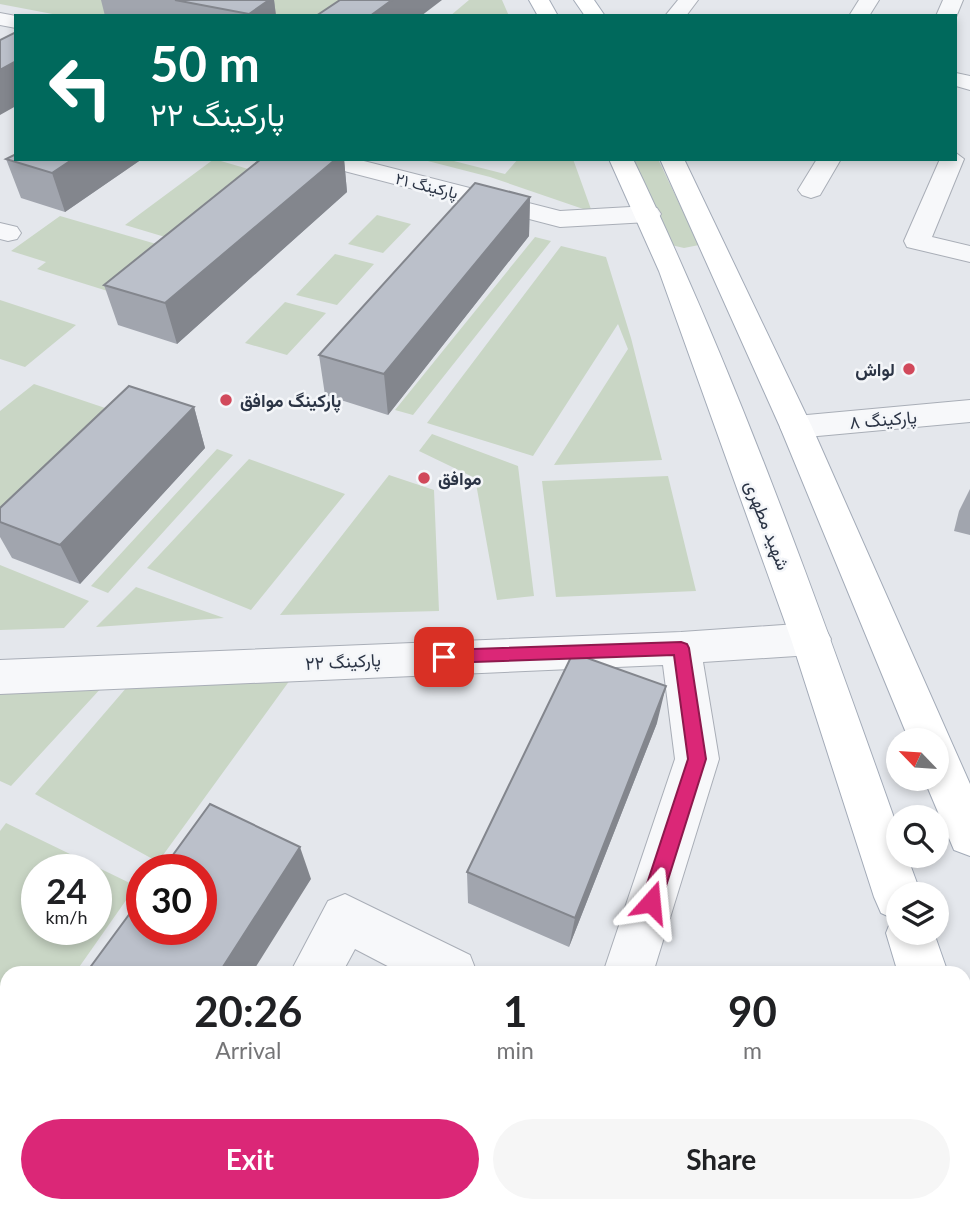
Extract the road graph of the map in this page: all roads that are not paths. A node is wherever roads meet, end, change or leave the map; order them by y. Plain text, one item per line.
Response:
1 (688, 0) edge
2 (677, 14) edge
3 (334, 161) edge
4 (622, 161) edge
5 (672, 161) edge
6 (828, 161) edge
7 (948, 168) edge
8 (970, 182) edge
9 (811, 190) dead end
10 (648, 214) junction
11 (970, 254) edge
12 (722, 268) junction
13 (673, 271) junction
14 (970, 411) edge
15 (796, 427) junction
16 (811, 639) junction
17 (681, 648) junction
18 (0, 677) edge
19 (925, 728) edge
20 (949, 786) edge
21 (970, 835) edge
22 (893, 882) edge
23 (913, 945) edge
24 (319, 966) edge
25 (438, 966) edge
26 (630, 966) edge
27 (921, 966) edge

1 - 2 street
3 - 10 street, پارکینگ ۲۱
4 - 10 main road, شهید مطهری
5 - 12 main road
6 - 9 street
7 - 8 street
7 - 11 street
10 - 13 main road, شهید مطهری
12 - 13 main road
12 - 15 main road
13 - 16 main road, شهید مطهری
14 - 15 street, پارکینگ ۸
15 - 19 main road
16 - 17 street, پارکینگ ۲۲
16 - 22 main road, شهید مطهری
17 - 18 street, پارکینگ ۲۲
17 - 26 street
20 - 21 main road
23 - 27 main road
24 - 25 street

